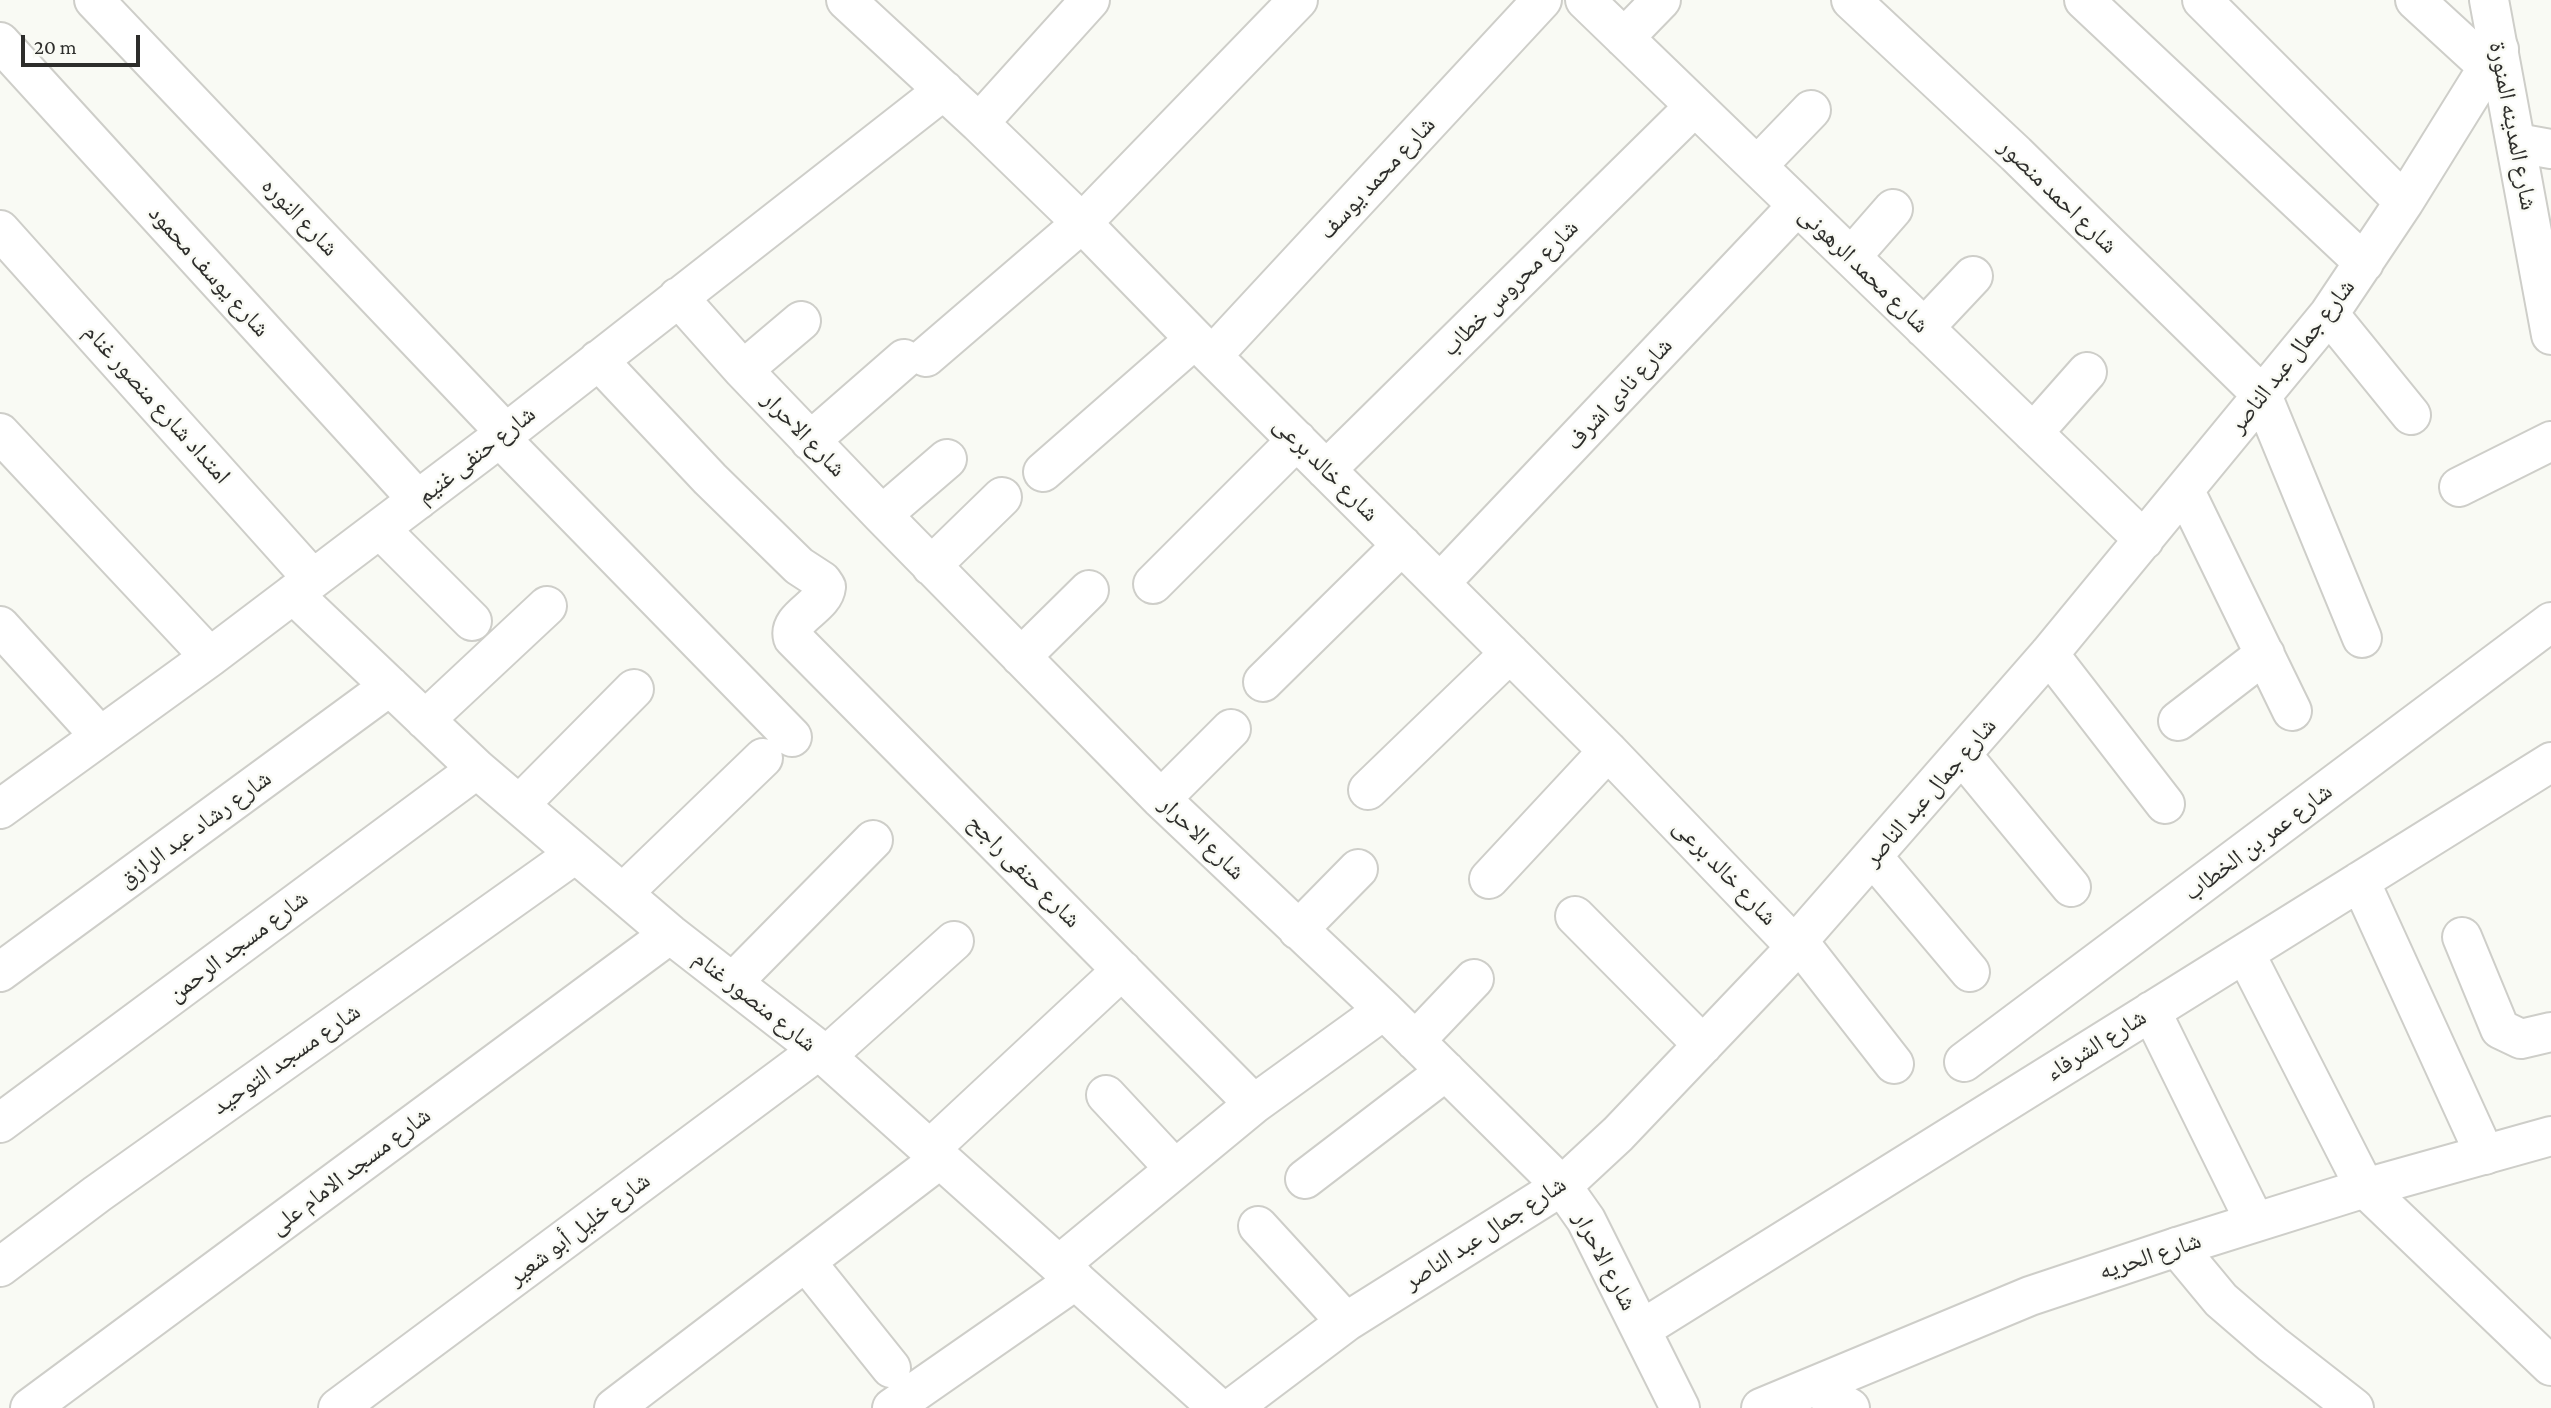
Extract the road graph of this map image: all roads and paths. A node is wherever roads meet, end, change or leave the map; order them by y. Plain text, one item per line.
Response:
1 (94, 0) edge
2 (846, 0) edge
3 (1090, 0) edge
4 (1298, 0) edge
5 (1542, 0) edge
6 (1585, 0) edge
7 (1661, 0) edge
8 (1851, 0) edge
9 (2084, 0) edge
10 (2202, 0) edge
11 (2415, 0) edge
12 (2488, 0) edge
13 (1623, 37) junction
14 (0, 42) edge
15 (2494, 58) junction
16 (944, 90) junction
17 (1694, 107) junction
18 (1811, 110) dead end
19 (979, 123) junction
20 (2534, 146) edge
21 (1756, 166) junction
22 (2404, 202) junction
23 (1797, 206) junction
24 (1894, 209) dead end
25 (1082, 223) junction
26 (0, 230) edge
27 (1851, 257) junction
28 (2364, 263) junction
29 (1973, 276) dead end
30 (2547, 295) edge
31 (678, 297) junction
32 (2329, 314) junction
33 (801, 321) dead end
34 (1924, 328) junction
35 (2551, 335) edge
36 (1203, 347) junction
37 (598, 360) junction
38 (743, 370) junction
39 (2087, 372) dead end
40 (2262, 395) junction
41 (2411, 415) dead end
42 (0, 433) edge
43 (2033, 433) junction
44 (503, 435) junction
45 (1297, 440) junction
46 (810, 441) junction
47 (2551, 441) edge
48 (947, 458) dead end
49 (1326, 470) junction
50 (1043, 472) dead end
51 (2459, 487) dead end
52 (2185, 491) junction
53 (1003, 497) dead end
54 (418, 500) junction
55 (882, 516) junction
56 (380, 529) junction
57 (2144, 540) junction
58 (1402, 545) junction
59 (931, 566) junction
60 (1440, 583) junction
61 (1153, 584) dead end
62 (303, 586) junction
63 (1088, 590) dead end
64 (547, 606) dead end
65 (472, 621) dead end
66 (2551, 622) edge
67 (0, 626) edge
68 (2362, 638) dead end
69 (1510, 653) junction
70 (2049, 654) junction
71 (2265, 654) junction
72 (210, 657) junction
73 (1021, 657) junction
74 (1262, 682) dead end
75 (390, 685) junction
76 (634, 689) dead end
77 (2292, 710) dead end
78 (425, 720) junction
79 (2178, 721) dead end
80 (1231, 729) dead end
81 (100, 736) junction
82 (1608, 751) junction
83 (1962, 755) junction
84 (2551, 762) edge
85 (477, 769) junction
86 (1368, 790) dead end
87 (1161, 799) junction
88 (2165, 804) dead end
89 (519, 805) junction
90 (1, 806) edge
91 (873, 840) dead end
92 (575, 854) junction
93 (1872, 857) junction
94 (1358, 869) dead end
95 (1489, 879) dead end
96 (2360, 881) junction
97 (2071, 887) dead end
98 (623, 893) junction
99 (1575, 916) dead end
100 (1298, 930) junction
101 (670, 934) junction
102 (2462, 937) dead end
103 (954, 941) dead end
104 (1797, 944) junction
105 (2245, 953) junction
106 (1122, 970) junction
107 (0, 972) edge
108 (1970, 972) dead end
109 (1474, 979) dead end
110 (733, 982) junction
111 (1384, 1010) junction
112 (2151, 1011) junction
113 (2551, 1032) edge
114 (1415, 1041) junction
115 (1703, 1045) junction
116 (822, 1053) junction
117 (1964, 1062) dead end
118 (1894, 1064) dead end
119 (1446, 1071) junction
120 (1106, 1095) dead end
121 (1254, 1104) junction
122 (0, 1123) edge
123 (2551, 1136) edge
124 (935, 1154) junction
125 (2485, 1155) junction
126 (1175, 1169) junction
127 (1305, 1180) dead end
128 (1562, 1186) junction
129 (2365, 1188) junction
130 (2255, 1222) junction
131 (1258, 1226) dead end
132 (2177, 1247) junction
133 (806, 1262) junction
134 (0, 1267) edge
135 (1068, 1273) junction
136 (1346, 1322) junction
137 (1642, 1329) junction
138 (2551, 1366) edge
139 (891, 1368) dead end
140 (1815, 1387) junction
141 (2342, 1405) edge
142 (30, 1408) edge
143 (338, 1408) edge
144 (614, 1408) edge
145 (892, 1408) edge
146 (1218, 1408) edge
147 (1232, 1408) edge
148 (1680, 1408) edge
149 (1761, 1408) edge
150 (1850, 1408) edge

1 - 44 street, شارع النوره
2 - 16 street, شارع خالد برعى
3 - 19 street
4 - 25 street
5 - 36 street, شارع محمد يوسف
6 - 13 street, شارع محمد الرهونى
7 - 13 street
8 - 40 street, شارع احمد منصور
9 - 28 street
10 - 22 street
11 - 15 street
12 - 15 street, شارع المدينه المنورة
13 - 17 street, شارع محمد الرهونى
14 - 54 street, شارع يوسف محمود
15 - 20 street, شارع المدينه المنورة
15 - 22 street, شارع جمال عبد الناصر
16 - 19 street, شارع خالد برعى
16 - 31 street, شارع حنفى غنيم
17 - 21 street, شارع محمد الرهونى
17 - 49 street, شارع محروس خطاب
18 - 21 street
19 - 25 street, شارع خالد برعى
20 - 30 street, شارع المدينه المنورة
21 - 23 street, شارع محمد الرهونى
22 - 28 street, شارع جمال عبد الناصر
23 - 27 street, شارع محمد الرهونى
23 - 60 street, شارع نادى اشرف
24 - 27 street
25 - 36 street, شارع خالد برعى
25 - 46 street
26 - 62 street, امتداد شارع منصور غنام
27 - 34 street, شارع محمد الرهونى
28 - 32 street, شارع جمال عبد الناصر
29 - 34 street
30 - 35 street, شارع المدينه المنورة
31 - 37 street, شارع حنفى غنيم
31 - 38 street, شارع الاحرار
32 - 40 street, شارع جمال عبد الناصر
32 - 41 street
33 - 38 street
34 - 43 street, شارع محمد الرهونى
36 - 45 street, شارع خالد برعى
36 - 50 street, شارع محمد يوسف
37 - 44 street, شارع حنفى غنيم
37 - 106 street, شارع حنفى راجح
38 - 46 street, شارع الاحرار
39 - 43 street
40 - 52 street, شارع جمال عبد الناصر
40 - 68 street
42 - 72 street
43 - 57 street, شارع محمد الرهونى
44 - 54 street, شارع حنفى غنيم
44 - 98 street, شارع النوره
45 - 49 street, شارع خالد برعى
45 - 61 street
46 - 55 street, شارع الاحرار
47 - 51 street
48 - 55 street
49 - 58 street, شارع خالد برعى
52 - 57 street, شارع جمال عبد الناصر
52 - 71 street
53 - 59 street
54 - 56 street, شارع حنفى غنيم
55 - 59 street, شارع الاحرار
56 - 62 street, شارع حنفى غنيم
56 - 65 street
57 - 70 street, شارع جمال عبد الناصر
58 - 60 street, شارع خالد برعى
58 - 74 street
59 - 73 street, شارع الاحرار
60 - 69 street, شارع خالد برعى
62 - 72 street, شارع حنفى غنيم
62 - 75 street, شارع منصور غنام
63 - 73 street
64 - 78 street
66 - 117 street, شارع عمر بن الخطاب
67 - 81 street
69 - 82 street, شارع خالد برعى
69 - 86 street
70 - 83 street, شارع جمال عبد الناصر
70 - 88 street
71 - 77 street
71 - 79 street
72 - 81 street, شارع حنفى غنيم
73 - 87 street, شارع الاحرار
75 - 78 street, شارع منصور غنام
75 - 107 street, شارع رشاد عبد الرازق
76 - 89 street
78 - 85 street, شارع منصور غنام
80 - 87 street
81 - 90 street, شارع حنفى غنيم
82 - 95 street
82 - 104 street, شارع خالد برعى
83 - 93 street, شارع جمال عبد الناصر
83 - 97 street
84 - 96 street, شارع الشرفاء
85 - 89 street, شارع منصور غنام
85 - 122 street, شارع مسجد الرحمن
87 - 100 street, شارع الاحرار
89 - 92 street, شارع منصور غنام
91 - 110 street
92 - 98 street, شارع منصور غنام
92 - 134 street, شارع مسجد التوحيد
93 - 104 street, شارع جمال عبد الناصر
93 - 108 street
94 - 100 street
96 - 105 street, شارع الشرفاء
96 - 125 street
98 - 101 street, شارع منصور غنام
99 - 115 street
100 - 111 street, شارع الاحرار
101 - 110 street, شارع منصور غنام
101 - 142 street, شارع مسجد الامام على
102 - 113 street
103 - 116 street, شارع خليل أبو شعير
104 - 115 street, شارع جمال عبد الناصر
104 - 118 street, شارع خالد برعى
105 - 112 street, شارع الشرفاء
105 - 129 street
106 - 121 street, شارع حنفى راجح
106 - 124 street
109 - 114 street
110 - 116 street, شارع منصور غنام
111 - 114 street, شارع الاحرار
111 - 121 street
112 - 130 street
112 - 137 street, شارع الشرفاء
114 - 119 street, شارع الاحرار
115 - 128 street, شارع جمال عبد الناصر
116 - 124 street, شارع منصور غنام
116 - 143 street, شارع خليل أبو شعير
119 - 127 street
119 - 128 street, شارع الاحرار
120 - 126 street
121 - 126 street
123 - 125 street, شارع الحريه
124 - 133 street
124 - 135 street, شارع منصور غنام
125 - 129 street, شارع الحريه
126 - 135 street
128 - 136 street, شارع جمال عبد الناصر
128 - 137 street, شارع الاحرار
129 - 130 street, شارع الحريه
129 - 138 street
130 - 132 street, شارع الحريه
131 - 136 street
132 - 140 street, شارع الحريه
132 - 141 street
133 - 139 street
133 - 144 street
135 - 145 street
135 - 146 street, شارع منصور غنام
136 - 147 street, شارع جمال عبد الناصر
137 - 148 street, شارع الاحرار
140 - 149 street, شارع الحريه
140 - 150 street

